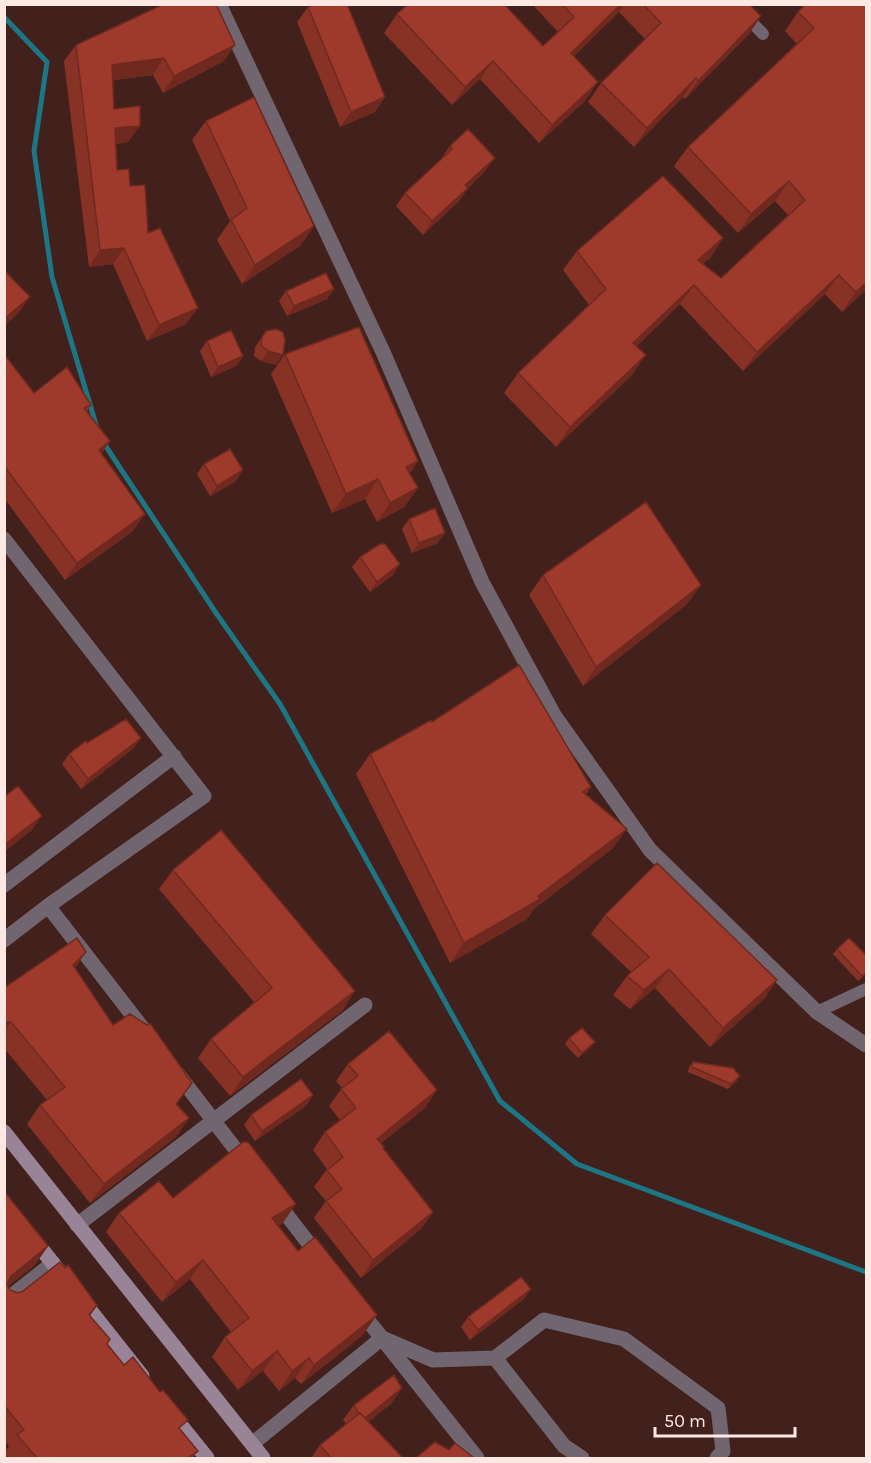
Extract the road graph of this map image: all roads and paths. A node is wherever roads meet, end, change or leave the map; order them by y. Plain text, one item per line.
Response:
1 (219, 4) edge
2 (734, 4) edge
3 (763, 34) edge
4 (4, 539) edge
5 (174, 756) junction
6 (4, 885) edge
7 (48, 906) junction
8 (4, 940) edge
9 (867, 989) edge
10 (365, 1005) dead end
11 (817, 1012) junction
12 (867, 1045) edge
13 (156, 1046) edge
14 (171, 1065) edge
15 (214, 1121) junction
16 (4, 1132) edge
17 (77, 1225) junction
18 (25, 1228) edge
19 (53, 1263) junction
20 (330, 1272) edge
21 (352, 1300) edge
22 (4, 1302) edge
23 (382, 1338) junction
24 (495, 1358) junction
25 (148, 1384) edge
26 (163, 1403) edge
27 (252, 1444) junction
28 (207, 1458) edge
29 (263, 1458) edge
30 (477, 1458) edge
31 (582, 1458) edge
32 (717, 1458) edge

1 - 11 street
2 - 3 lane
4 - 5 street
5 - 6 street
5 - 7 street
7 - 8 street
7 - 13 street
9 - 11 lane
10 - 15 street
11 - 12 street
14 - 15 street
15 - 17 street
15 - 20 street
16 - 17 main road
17 - 27 main road
18 - 19 main road
19 - 22 street
19 - 25 main road
21 - 23 street
23 - 24 street
23 - 27 street
23 - 30 street
24 - 31 street
24 - 32 street
26 - 28 main road
27 - 29 main road

